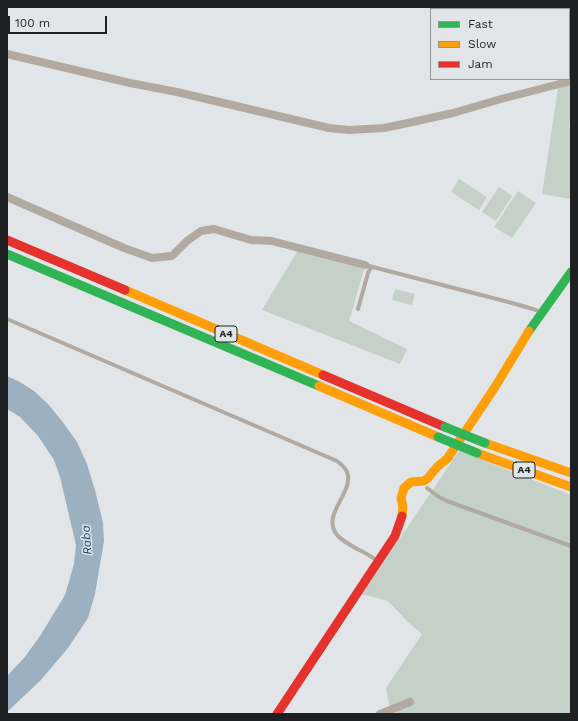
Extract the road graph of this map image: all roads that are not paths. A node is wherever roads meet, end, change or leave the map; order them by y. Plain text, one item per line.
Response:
1 (7, 54) edge
2 (571, 80) edge
3 (7, 197) edge
4 (7, 240) edge
5 (7, 254) edge
6 (368, 266) junction
7 (571, 272) edge
8 (358, 309) dead end
9 (542, 313) junction
10 (7, 319) edge
11 (571, 473) edge
12 (571, 487) edge
13 (427, 488) dead end
14 (571, 546) edge
15 (378, 561) junction
16 (410, 702) dead end
17 (277, 714) edge
18 (380, 714) edge

1 - 2 street
3 - 6 street
4 - 11 main road, A4, bridge
5 - 12 main road, A4, bridge
6 - 8 lane
6 - 9 lane
7 - 9 main road
9 - 15 main road
10 - 15 lane
13 - 14 lane
15 - 17 main road
16 - 18 street

